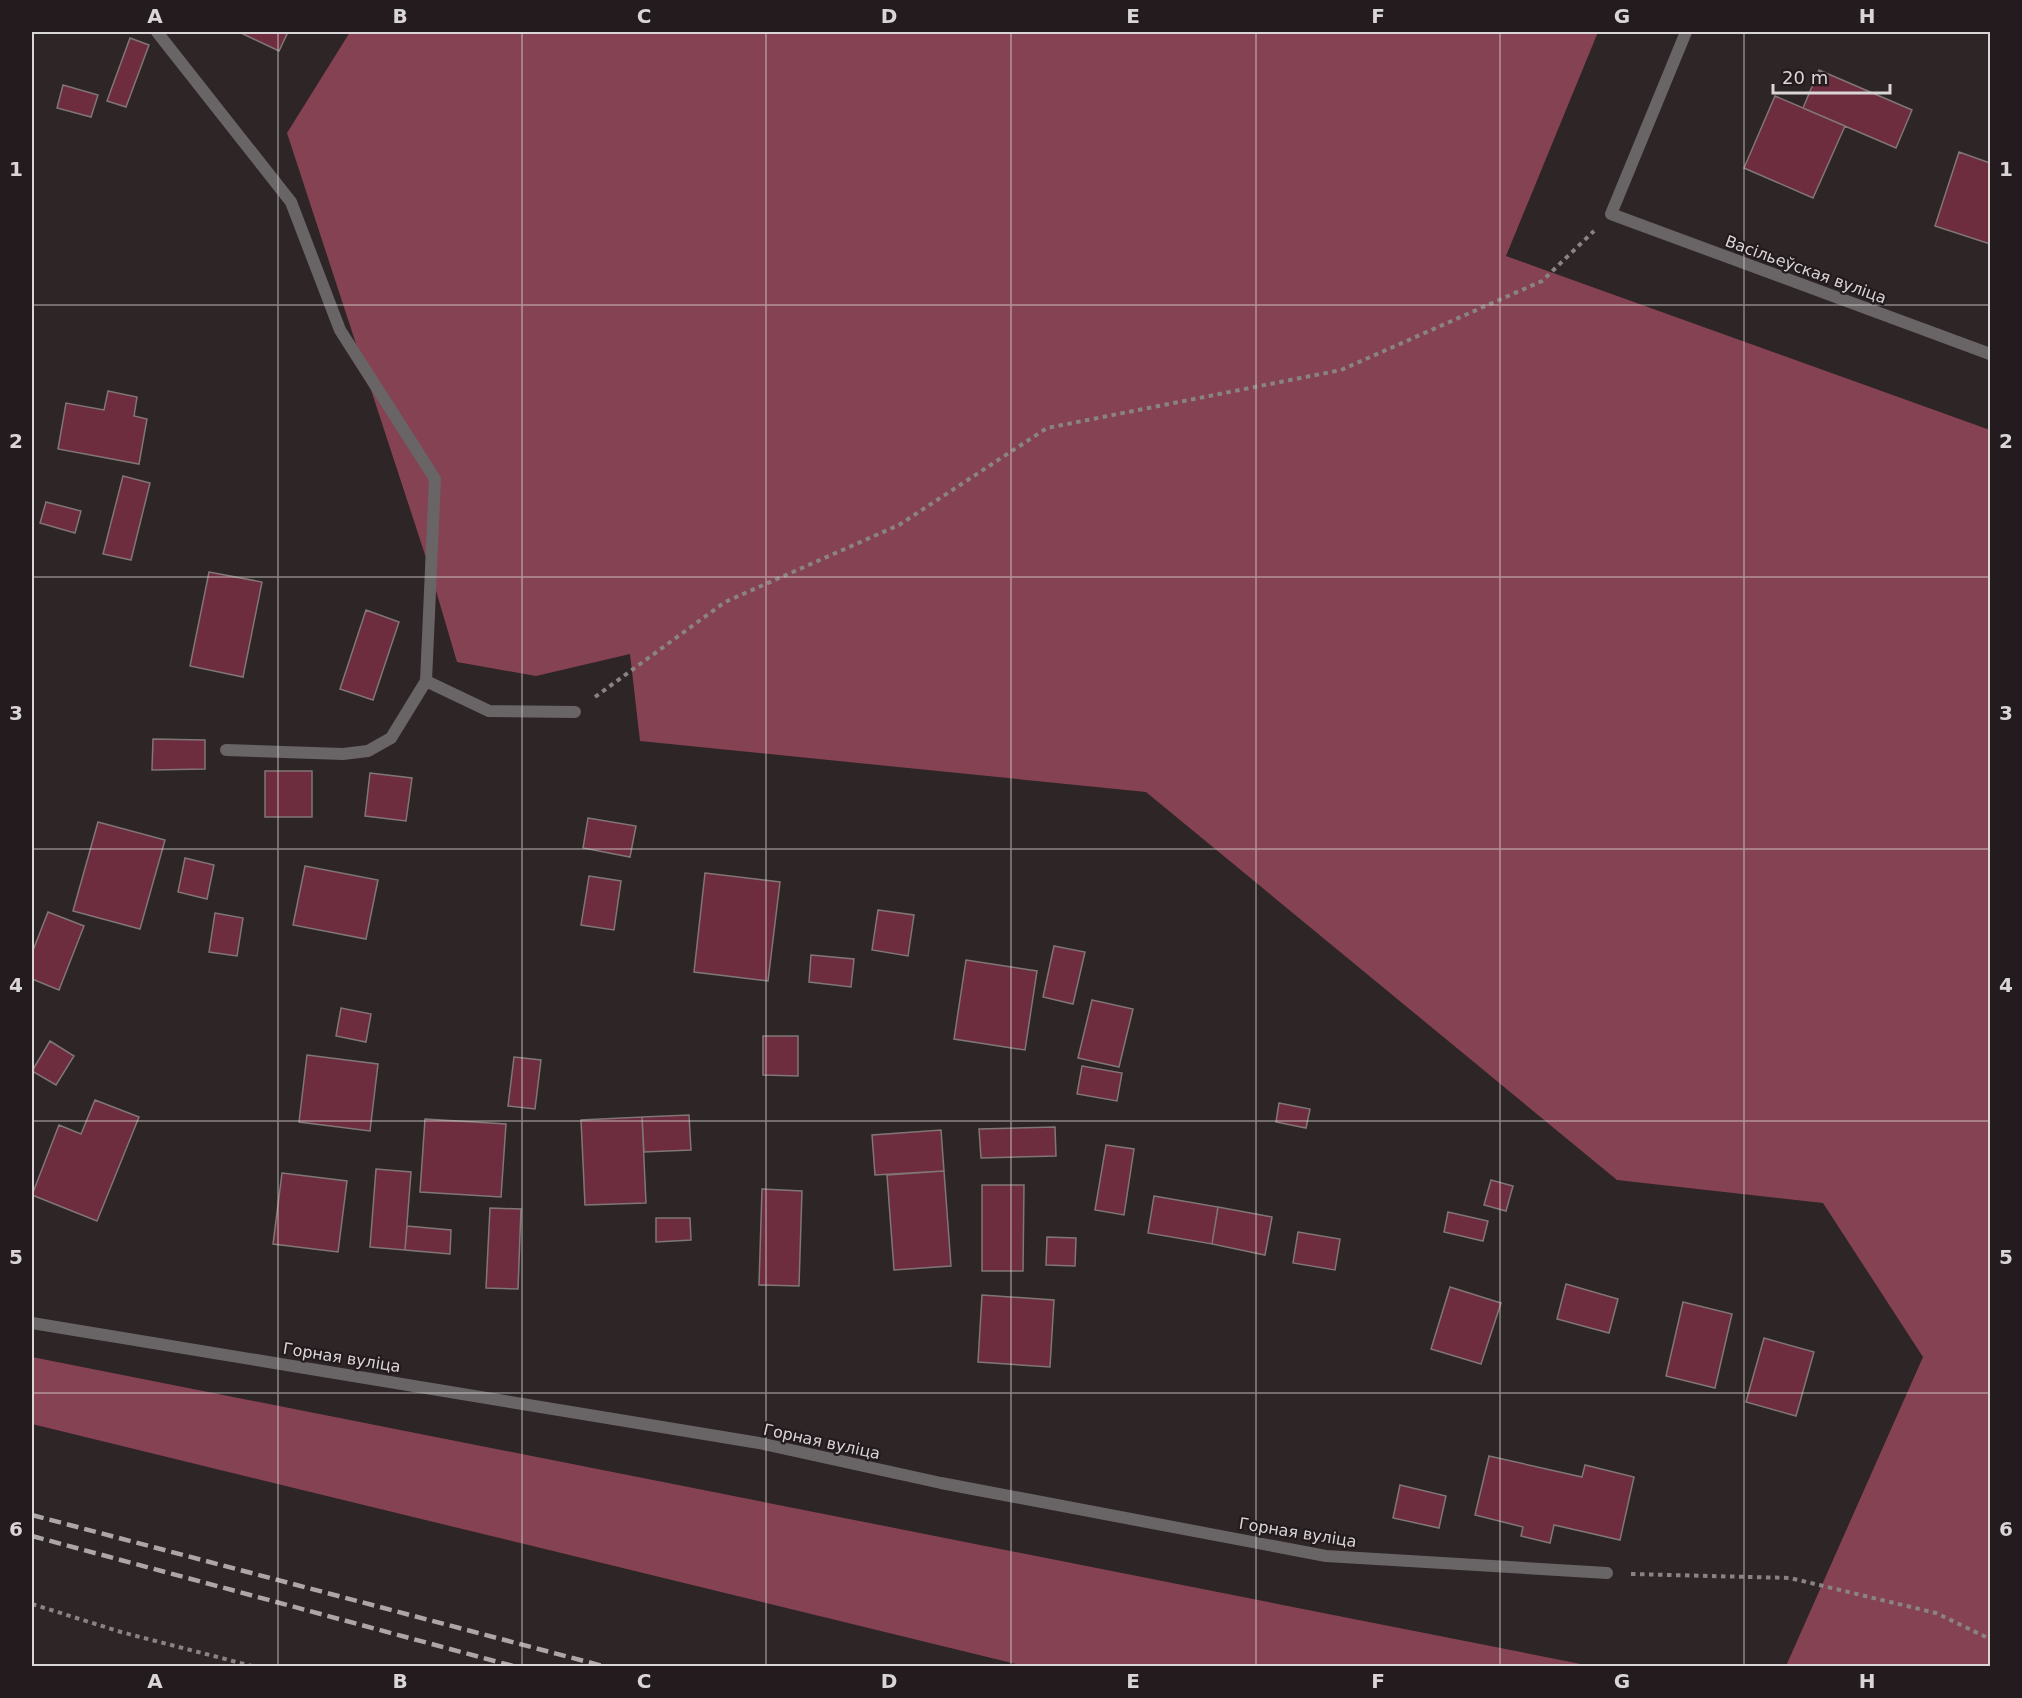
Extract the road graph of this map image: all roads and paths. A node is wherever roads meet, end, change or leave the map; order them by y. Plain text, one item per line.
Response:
1 (157, 32) edge
2 (1686, 32) edge
3 (1611, 214) junction
4 (1990, 354) edge
5 (426, 681) junction
6 (575, 712) joint
7 (226, 750) dead end
8 (32, 1323) edge
9 (1606, 1573) joint
10 (32, 1604) edge
11 (1990, 1639) edge
12 (252, 1666) edge

1 - 5 street
2 - 3 street
3 - 4 street, Васільеўская вуліца
3 - 6 path
5 - 6 street
5 - 7 street
8 - 9 street, Горная вуліца
9 - 11 path
10 - 12 path

